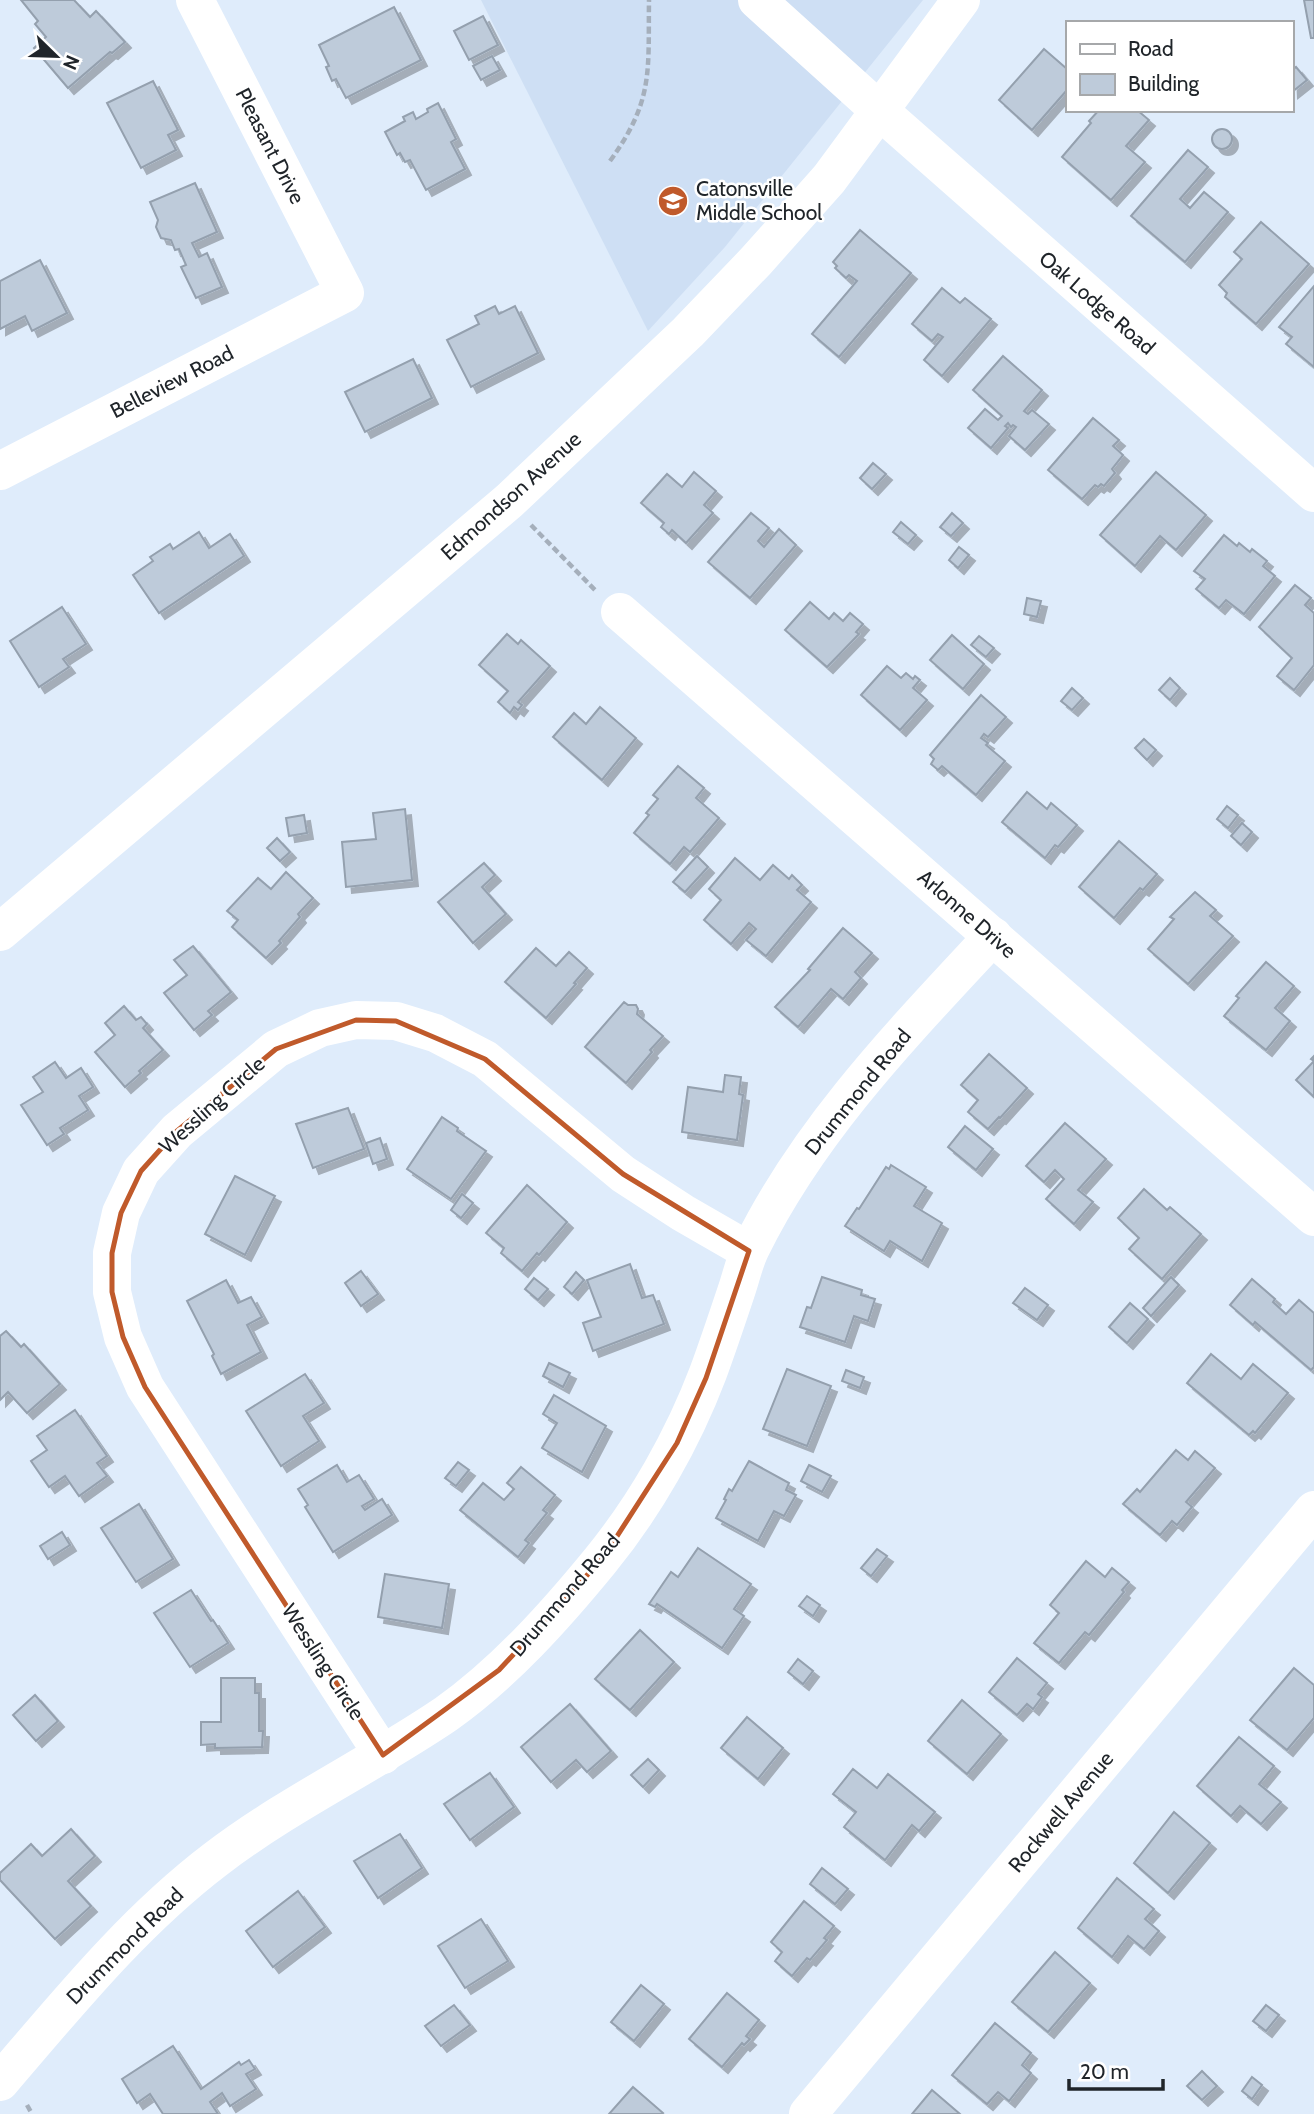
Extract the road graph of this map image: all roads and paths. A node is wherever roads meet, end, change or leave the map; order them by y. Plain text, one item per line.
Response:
1 (195, 0) edge
2 (649, 0) edge
3 (757, 0) edge
4 (961, 0) edge
5 (881, 112) junction
6 (610, 162) dead end
7 (345, 293) joint
8 (0, 471) edge
9 (1314, 493) edge
10 (509, 501) junction
11 (620, 612) joint
12 (0, 932) edge
13 (993, 936) junction
14 (1314, 1217) edge
15 (749, 1251) junction
16 (1314, 1510) edge
17 (383, 1755) junction
18 (13, 2093) edge
19 (32, 2114) edge
20 (808, 2114) edge

1 - 7 street, Pleasant Drive
2 - 6 path
3 - 5 street, Oak Lodge Road
4 - 5 street, Edmondson Avenue
5 - 9 street, Oak Lodge Road
5 - 10 street, Edmondson Avenue
7 - 8 street, Belleview Road
10 - 11 path
10 - 12 street, Edmondson Avenue
11 - 13 street, Arlonne Drive
13 - 14 street, Arlonne Drive
13 - 15 street, Drummond Road
15 - 17 street, Drummond Road
15 - 17 street, Wessling Circle
16 - 20 street, Rockwell Avenue
17 - 18 street, Drummond Road
18 - 19 path

